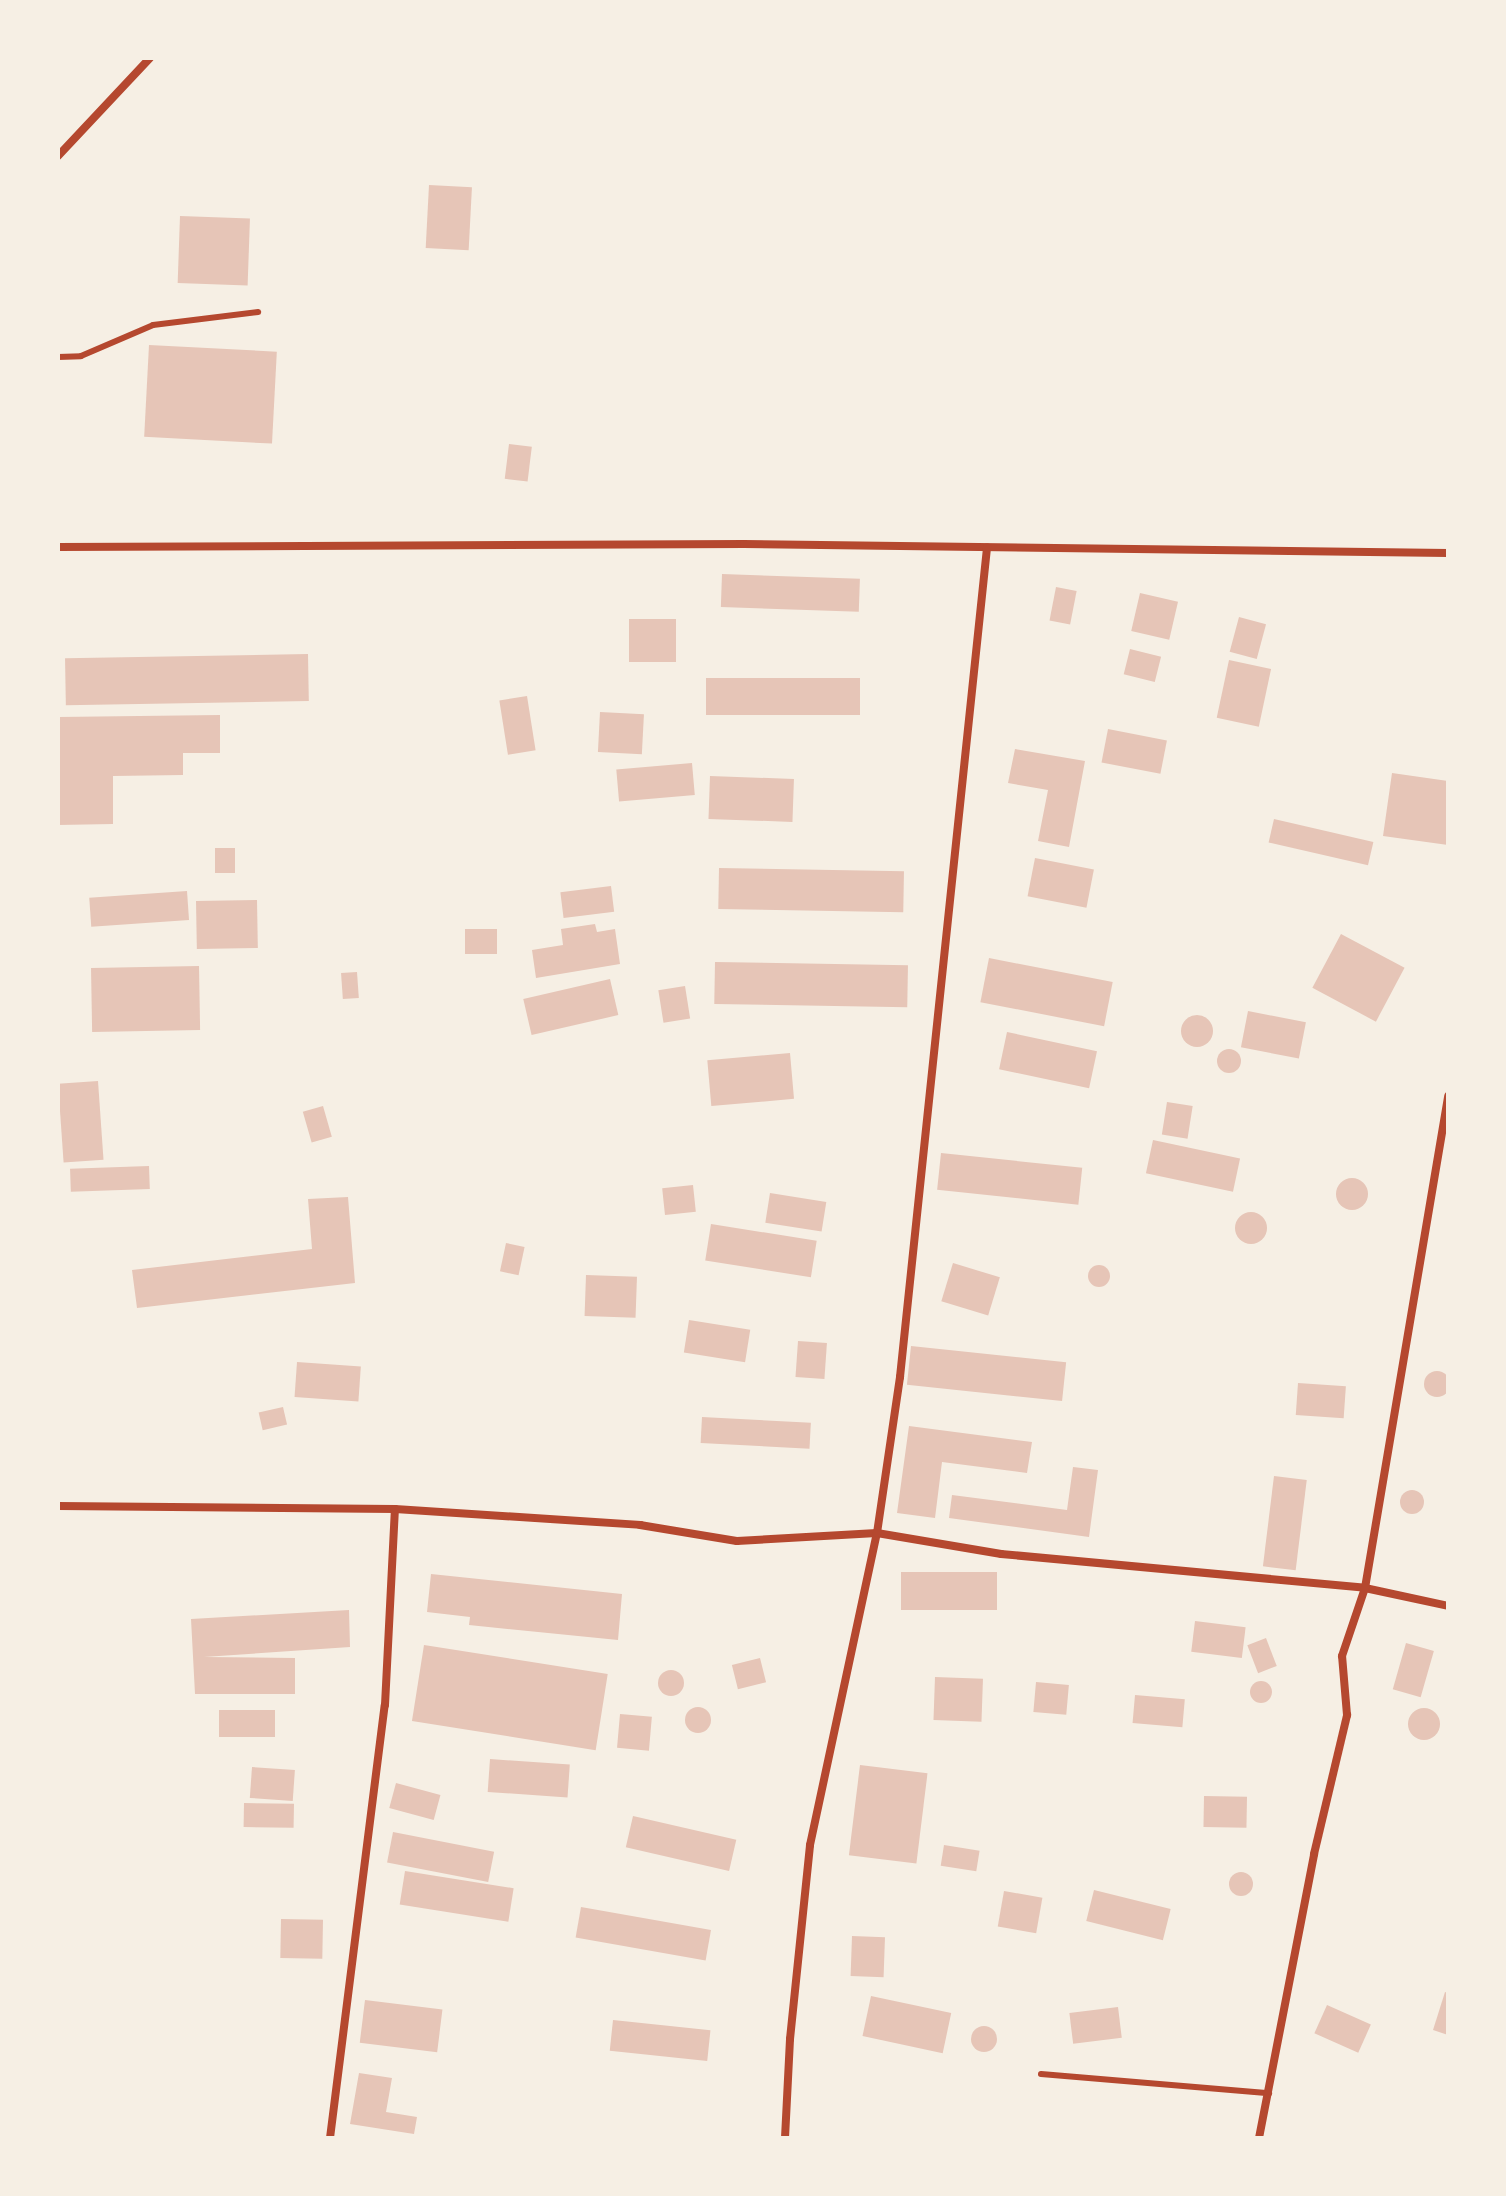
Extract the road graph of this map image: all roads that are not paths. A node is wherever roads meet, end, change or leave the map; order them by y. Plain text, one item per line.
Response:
1 (150, 58) edge
2 (58, 156) edge
3 (258, 312) dead end
4 (58, 357) edge
5 (58, 547) edge
6 (987, 548) junction
7 (1448, 553) edge
8 (1448, 1096) edge
9 (58, 1506) edge
10 (395, 1509) junction
11 (877, 1533) junction
12 (1365, 1588) junction
13 (1448, 1606) edge
14 (1041, 2074) dead end
15 (1269, 2093) junction
16 (330, 2138) edge
17 (785, 2138) edge
18 (1259, 2138) edge

1 - 2 street
3 - 4 lane
5 - 6 street
6 - 7 street
6 - 11 street
8 - 12 street
9 - 10 street
10 - 11 street
10 - 16 street
11 - 12 street
11 - 17 street
12 - 13 street
12 - 15 street
14 - 15 lane
15 - 18 street

